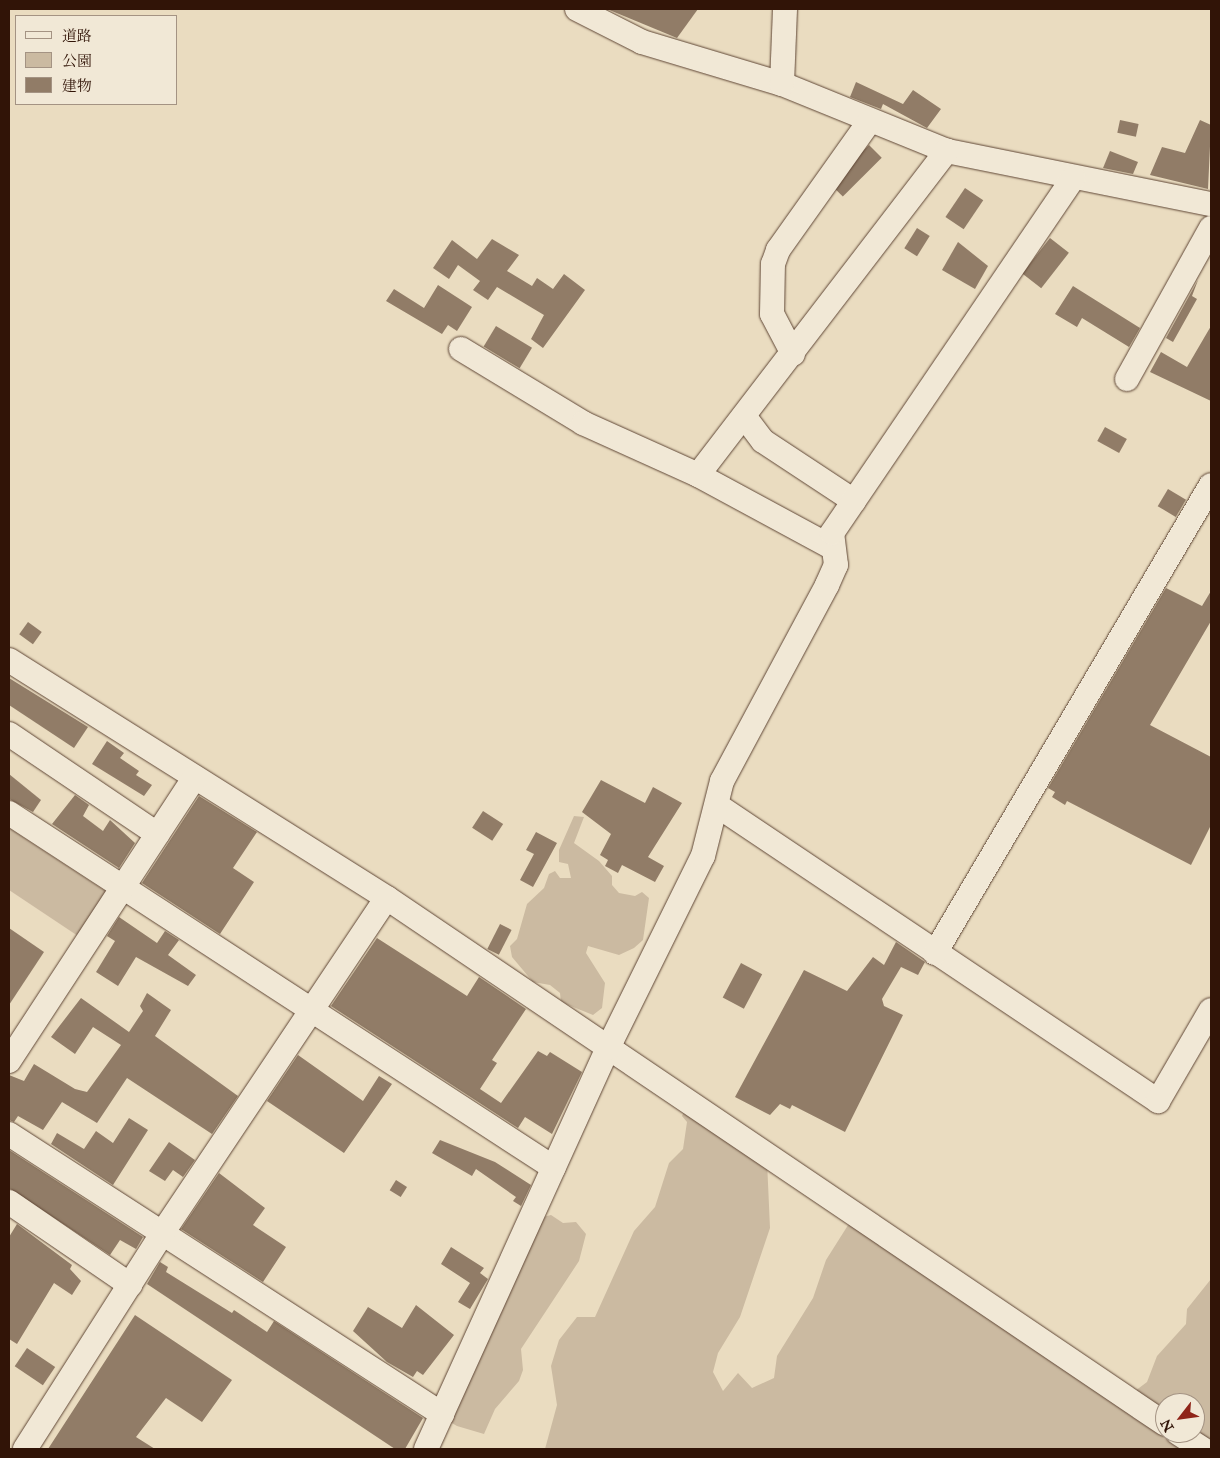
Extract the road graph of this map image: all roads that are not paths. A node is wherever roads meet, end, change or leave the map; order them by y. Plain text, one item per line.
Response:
1 (577, 9) edge
2 (785, 9) edge
3 (782, 84) junction
4 (869, 122) junction
5 (947, 151) junction
6 (1073, 178) junction
7 (1211, 204) edge
8 (1211, 228) edge
9 (461, 350) dead end
10 (793, 354) junction
11 (1127, 379) dead end
12 (744, 416) junction
13 (698, 475) junction
14 (1211, 485) edge
15 (854, 501) junction
16 (833, 548) junction
17 (9, 660) edge
18 (9, 734) edge
19 (195, 777) junction
20 (718, 806) junction
21 (9, 813) edge
22 (157, 834) junction
23 (122, 888) junction
24 (387, 898) junction
25 (935, 953) junction
26 (312, 1011) junction
27 (1210, 1014) edge
28 (608, 1048) junction
29 (9, 1061) edge
30 (9, 1134) edge
31 (554, 1168) junction
32 (12, 1212) edge
33 (163, 1232) junction
34 (130, 1285) junction
35 (442, 1414) junction
36 (1155, 1417) edge
37 (25, 1449) edge
38 (426, 1449) edge

1 - 3 street
2 - 3 street
3 - 4 street
4 - 5 street
4 - 10 street
5 - 6 street
5 - 10 street
6 - 7 street
6 - 15 street
8 - 11 street
9 - 13 street
10 - 12 street
12 - 13 street
12 - 15 street
13 - 16 street
14 - 25 street
15 - 16 street
16 - 20 street
17 - 19 street
18 - 22 street
19 - 22 street
19 - 24 street
20 - 25 street
20 - 28 street
21 - 23 street
22 - 23 street
23 - 26 street
23 - 29 street
24 - 26 street
24 - 28 street
25 - 27 street
26 - 31 street
26 - 33 street
28 - 31 street
28 - 36 street
30 - 33 street
31 - 35 street
32 - 34 street
33 - 34 street
33 - 35 street
34 - 37 street
35 - 38 street

